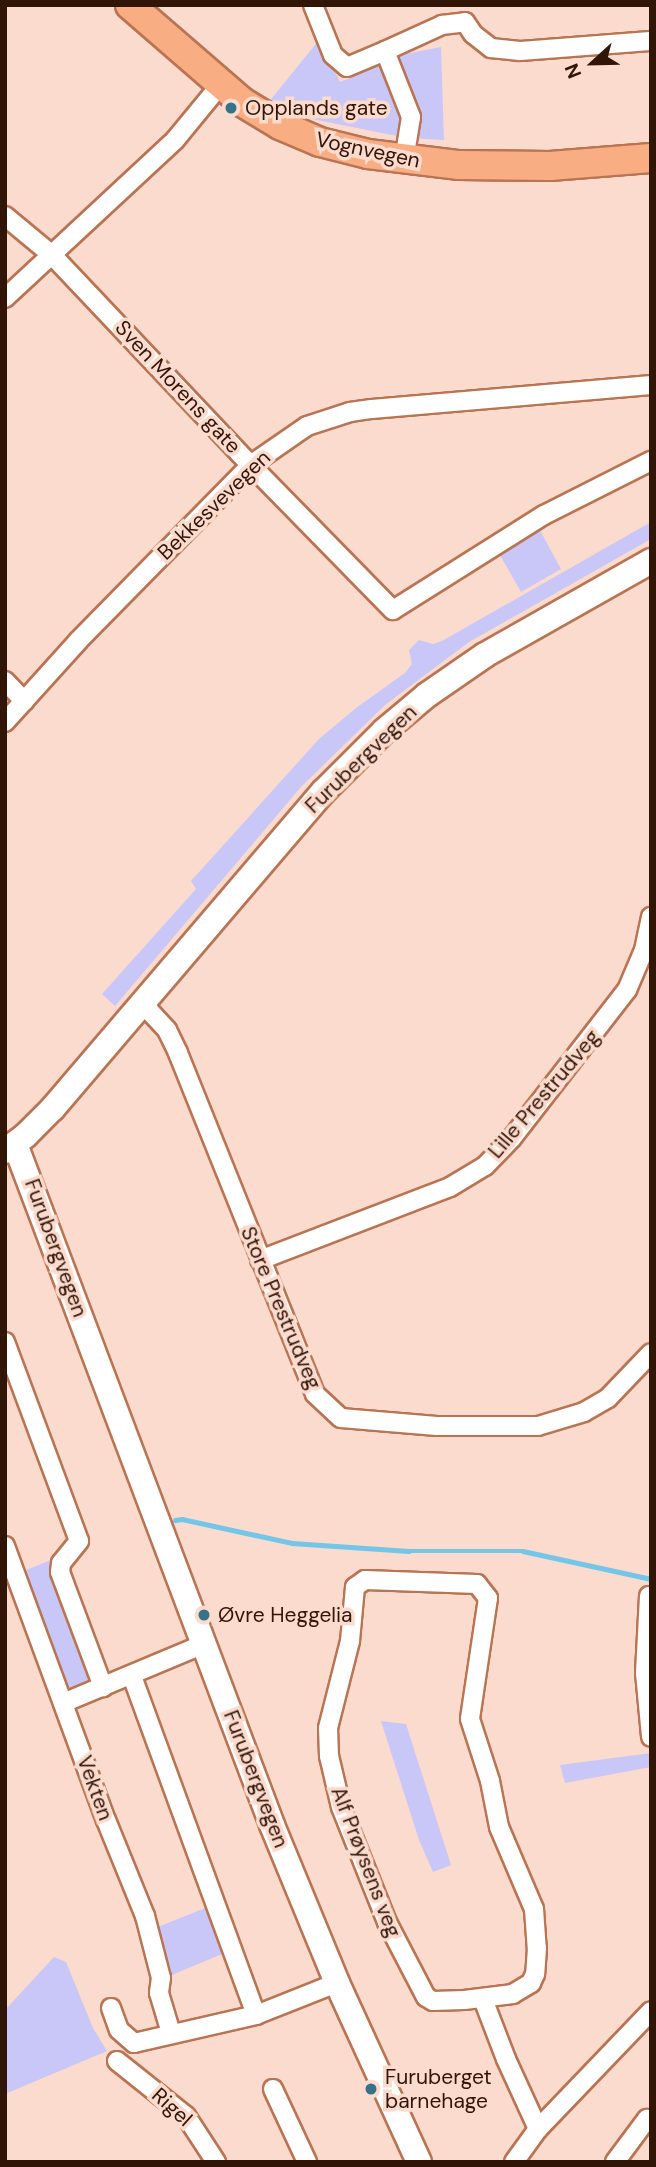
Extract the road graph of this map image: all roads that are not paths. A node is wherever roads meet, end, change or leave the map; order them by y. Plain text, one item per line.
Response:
1 (130, 5) edge
2 (313, 5) edge
3 (651, 41) edge
4 (385, 51) junction
5 (221, 84) junction
6 (651, 158) edge
7 (404, 160) junction
8 (5, 216) edge
9 (52, 255) junction
10 (5, 298) edge
11 (651, 385) edge
12 (651, 461) edge
13 (252, 464) junction
14 (649, 565) edge
15 (5, 681) edge
16 (24, 701) junction
17 (5, 722) edge
18 (651, 917) edge
19 (142, 1003) junction
20 (10, 1147) edge
21 (261, 1260) junction
22 (5, 1342) edge
23 (651, 1353) edge
24 (5, 1546) edge
25 (649, 1596) edge
26 (204, 1644) junction
27 (132, 1676) junction
28 (103, 1687) junction
29 (64, 1703) junction
30 (651, 1737) edge
31 (337, 1983) junction
32 (483, 1999) junction
33 (111, 2008) dead end
34 (256, 2015) junction
35 (649, 2016) edge
36 (171, 2033) junction
37 (117, 2061) dead end
38 (273, 2089) dead end
39 (649, 2121) edge
40 (538, 2129) junction
41 (216, 2162) edge
42 (307, 2162) edge
43 (419, 2162) edge
44 (514, 2162) edge
45 (615, 2162) edge

1 - 5 main road, Vognvegen
2 - 4 street
3 - 4 street
4 - 7 street
5 - 7 main road, Vognvegen
5 - 9 street
6 - 7 main road, Vognvegen
8 - 9 street, Sven Morens gate
9 - 10 street
9 - 13 street, Sven Morens gate
11 - 13 street, Bekkesvevegen
12 - 13 street, Sven Morens gate
13 - 16 street, Bekkesvevegen
14 - 19 main road, Furubergvegen
15 - 16 street
16 - 17 street, Bekkesvevegen
18 - 21 street, Lille Prestrudveg
19 - 20 main road, Furubergvegen
19 - 21 street, Store Prestrudveg
20 - 26 main road, Furubergvegen
21 - 23 street, Store Prestrudveg
22 - 28 street
24 - 29 street, Vekten
25 - 30 street
26 - 27 street
26 - 31 main road, Furubergvegen
27 - 28 street
27 - 34 street
28 - 29 street
29 - 36 street, Vekten
31 - 34 street
31 - 43 main road, Furubergvegen
32 - 32 street, Alf Prøysens veg
32 - 40 street
33 - 36 street
34 - 36 street
35 - 40 street
37 - 41 street, Rigel
38 - 42 street
39 - 45 street
40 - 44 street

